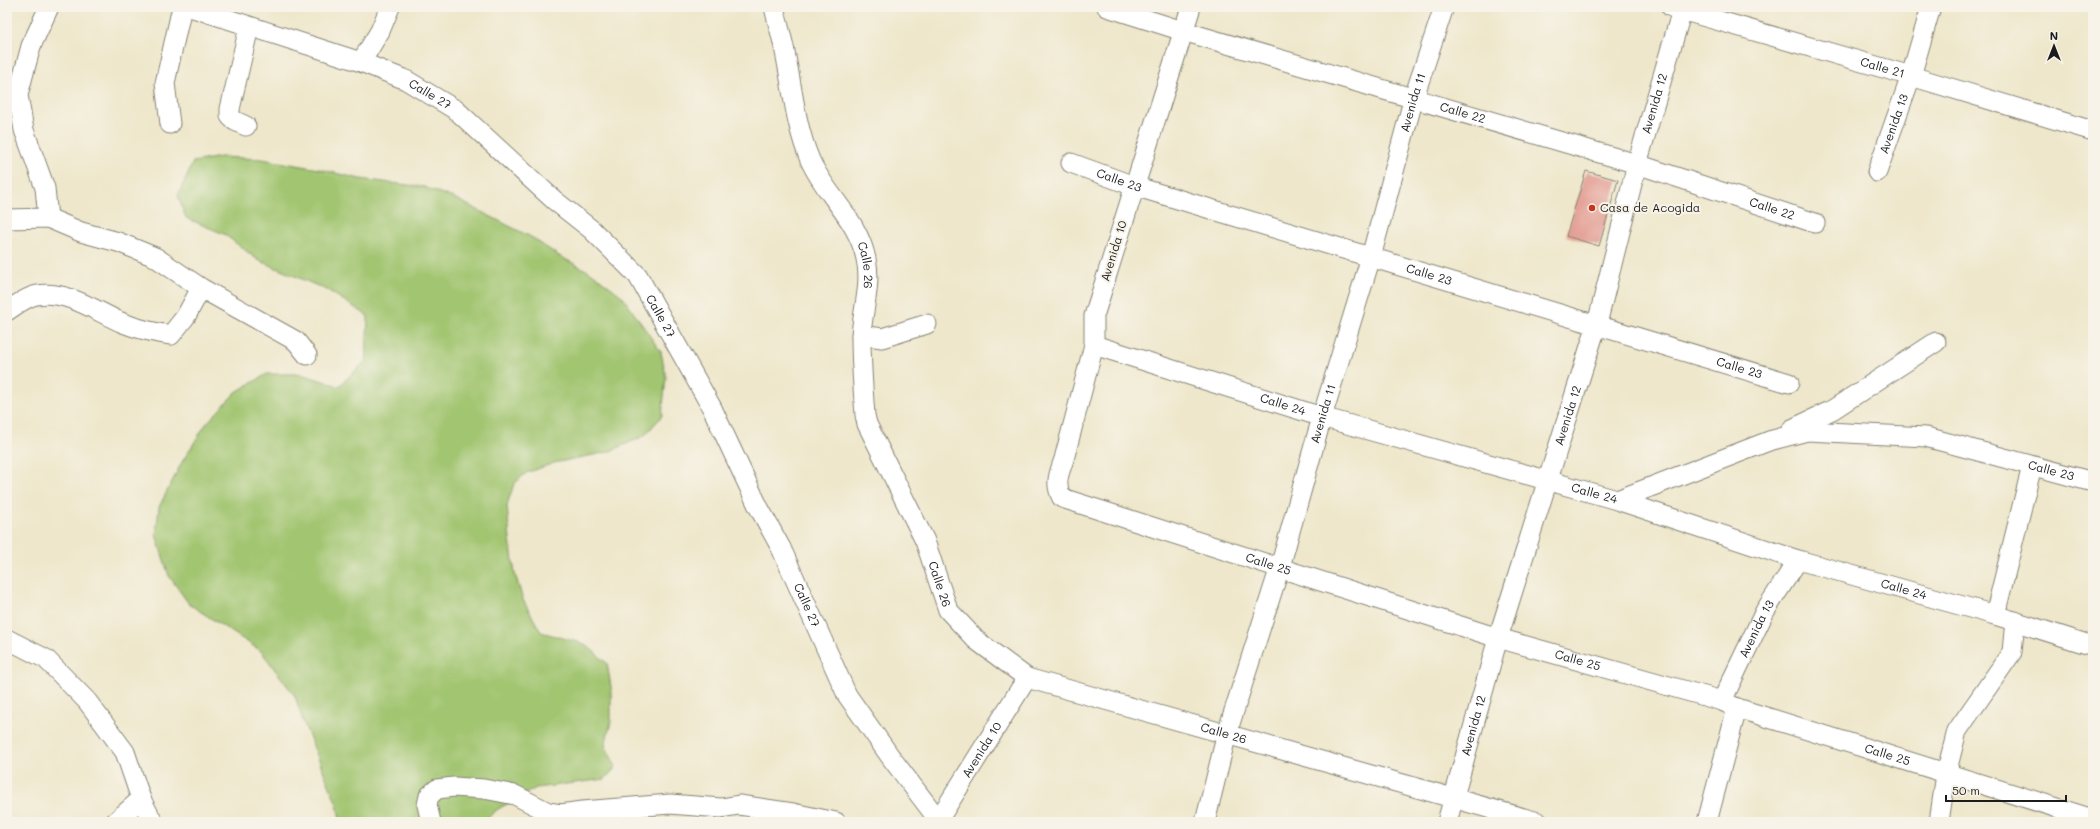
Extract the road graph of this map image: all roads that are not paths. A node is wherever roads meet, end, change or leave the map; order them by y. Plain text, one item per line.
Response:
1 (50, 7) edge
2 (182, 7) edge
3 (190, 7) edge
4 (390, 7) edge
5 (774, 7) edge
6 (1107, 7) edge
7 (1191, 7) edge
8 (1444, 7) edge
9 (1931, 7) edge
10 (1678, 8) edge
11 (249, 27) junction
12 (1184, 31) junction
13 (361, 62) junction
14 (1911, 76) junction
15 (1414, 97) junction
16 (170, 124) dead end
17 (246, 126) dead end
18 (2093, 131) edge
19 (1071, 163) dead end
20 (1637, 164) junction
21 (1877, 172) dead end
22 (1134, 186) junction
23 (48, 218) junction
24 (7, 219) edge
25 (1815, 223) dead end
26 (1371, 257) junction
27 (200, 288) junction
28 (7, 311) edge
29 (927, 324) dead end
30 (1597, 324) junction
31 (861, 335) junction
32 (1936, 342) dead end
33 (1094, 345) junction
34 (307, 355) dead end
35 (1789, 383) dead end
36 (1322, 417) junction
37 (1769, 441) junction
38 (2032, 466) junction
39 (1547, 480) junction
40 (2093, 482) edge
41 (1062, 498) joint
42 (1616, 500) junction
43 (1798, 560) junction
44 (1280, 566) junction
45 (1995, 615) junction
46 (2015, 621) junction
47 (1498, 638) junction
48 (7, 639) edge
49 (2093, 646) edge
50 (1027, 678) junction
51 (1730, 705) junction
52 (1228, 733) junction
53 (1946, 774) junction
54 (141, 799) junction
55 (1455, 799) junction
56 (563, 818) edge
57 (2093, 820) edge
58 (115, 822) edge
59 (153, 822) edge
60 (431, 822) edge
61 (836, 822) edge
62 (938, 822) edge
63 (1205, 822) edge
64 (1448, 822) edge
65 (1538, 822) edge
66 (1707, 822) edge
67 (1939, 822) edge

1 - 23 street
2 - 16 street
3 - 11 street, Calle 27
4 - 13 street
5 - 31 street, Calle 26
6 - 12 street, Calle 22
7 - 12 street, Avenida 10
8 - 15 street, Avenida 11
9 - 14 street, Avenida 13
10 - 14 street, Calle 21
10 - 20 street, Avenida 12
11 - 13 street, Calle 27
11 - 17 street
12 - 15 street, Calle 22
12 - 22 street, Avenida 10
13 - 62 street, Calle 27
14 - 18 street, Calle 21
14 - 21 street, Avenida 13
15 - 20 street, Calle 22
15 - 26 street, Avenida 11
19 - 22 street, Calle 23
20 - 25 street, Calle 22
20 - 30 street, Avenida 12
22 - 26 street, Calle 23
22 - 33 street, Avenida 10
23 - 24 street
23 - 27 street
26 - 30 street, Calle 23
26 - 36 street, Avenida 11
27 - 28 street
27 - 34 street
29 - 31 street
30 - 35 street, Calle 23
30 - 39 street, Avenida 12
31 - 50 street, Calle 26
32 - 37 street
33 - 36 street, Calle 24
33 - 41 street, Avenida 10
36 - 39 street, Calle 24
36 - 44 street, Avenida 11
37 - 38 street, Calle 23
37 - 42 street, Calle 23
38 - 40 street, Calle 23
38 - 45 street
39 - 42 street, Calle 24
39 - 47 street, Avenida 12
41 - 44 street, Calle 25
42 - 43 street, Calle 24
43 - 45 street, Calle 24
43 - 51 street, Avenida 13
44 - 47 street, Calle 25
44 - 52 street, Avenida 11
45 - 46 street, Calle 24
46 - 49 street, Calle 24
46 - 53 street
47 - 51 street, Calle 25
47 - 55 street, Avenida 12
48 - 54 street
50 - 52 street, Calle 26
50 - 62 street, Avenida 10
51 - 53 street, Calle 25
51 - 66 street, Avenida 13
52 - 55 street, Calle 26
52 - 63 street, Avenida 11
53 - 57 street, Calle 25
53 - 67 street
54 - 58 street
54 - 59 street
55 - 64 street, Avenida 12
55 - 65 street, Calle 26
56 - 60 street
56 - 61 street

